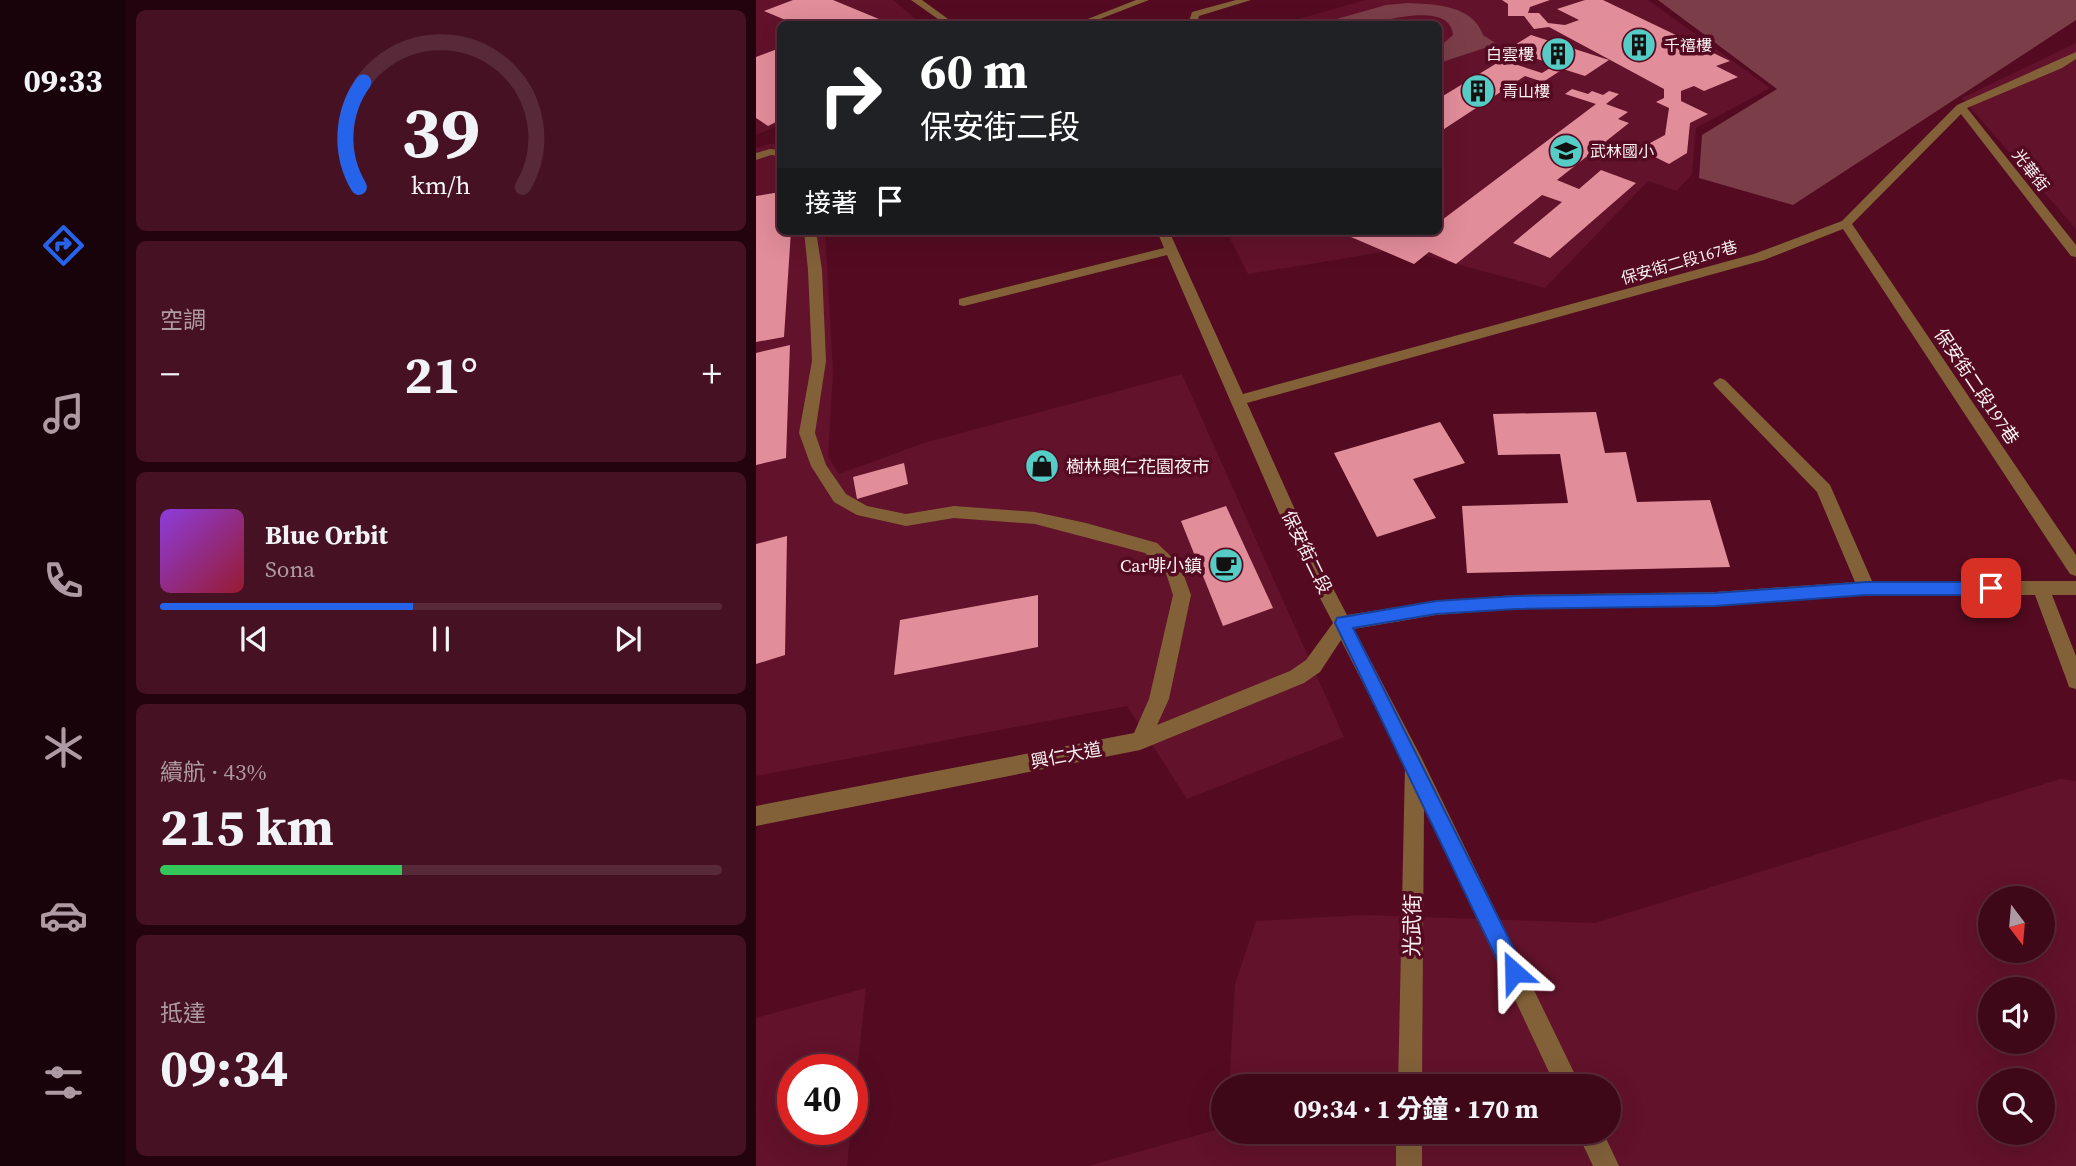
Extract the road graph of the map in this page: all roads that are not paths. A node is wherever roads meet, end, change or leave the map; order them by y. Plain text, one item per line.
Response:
1 (916, 0) edge
2 (1144, 0) edge
3 (1246, 0) edge
4 (946, 21) edge
5 (1088, 21) edge
6 (1194, 21) edge
7 (2076, 55) edge
8 (1961, 107) junction
9 (777, 153) edge
10 (756, 157) edge
11 (1846, 224) junction
12 (811, 235) edge
13 (1165, 235) edge
14 (2071, 237) edge
15 (1171, 250) junction
16 (2076, 253) edge
17 (964, 302) dead end
18 (1720, 383) dead end
19 (1237, 401) junction
20 (2076, 569) edge
21 (1866, 588) junction
22 (2041, 588) junction
23 (2076, 588) edge
24 (1343, 623) junction
25 (2076, 681) edge
26 (1140, 741) junction
27 (1414, 764) junction
28 (756, 816) edge
29 (1410, 1074) edge
30 (1563, 1074) edge
31 (1409, 1144) edge
32 (1596, 1144) edge
33 (1409, 1166) edge
34 (1606, 1166) edge

1 - 4 street
2 - 5 street
3 - 6 street
7 - 8 street, 保安街二段167巷
8 - 11 street, 保安街二段167巷
8 - 14 street, 光華街
9 - 10 street
11 - 19 street, 保安街二段167巷
11 - 20 street, 保安街二段197巷
12 - 26 street
13 - 15 street, 保安街二段
14 - 16 street, 光華街
15 - 17 street
15 - 19 street, 保安街二段
18 - 21 street
19 - 24 street, 保安街二段
21 - 22 street
21 - 24 street
22 - 23 street
22 - 25 street
24 - 26 street, 興仁大道
24 - 27 street, 保安街二段
26 - 28 street, 興仁大道
27 - 29 street, 光武街
27 - 30 street, 保安街二段
31 - 33 street
32 - 34 street

